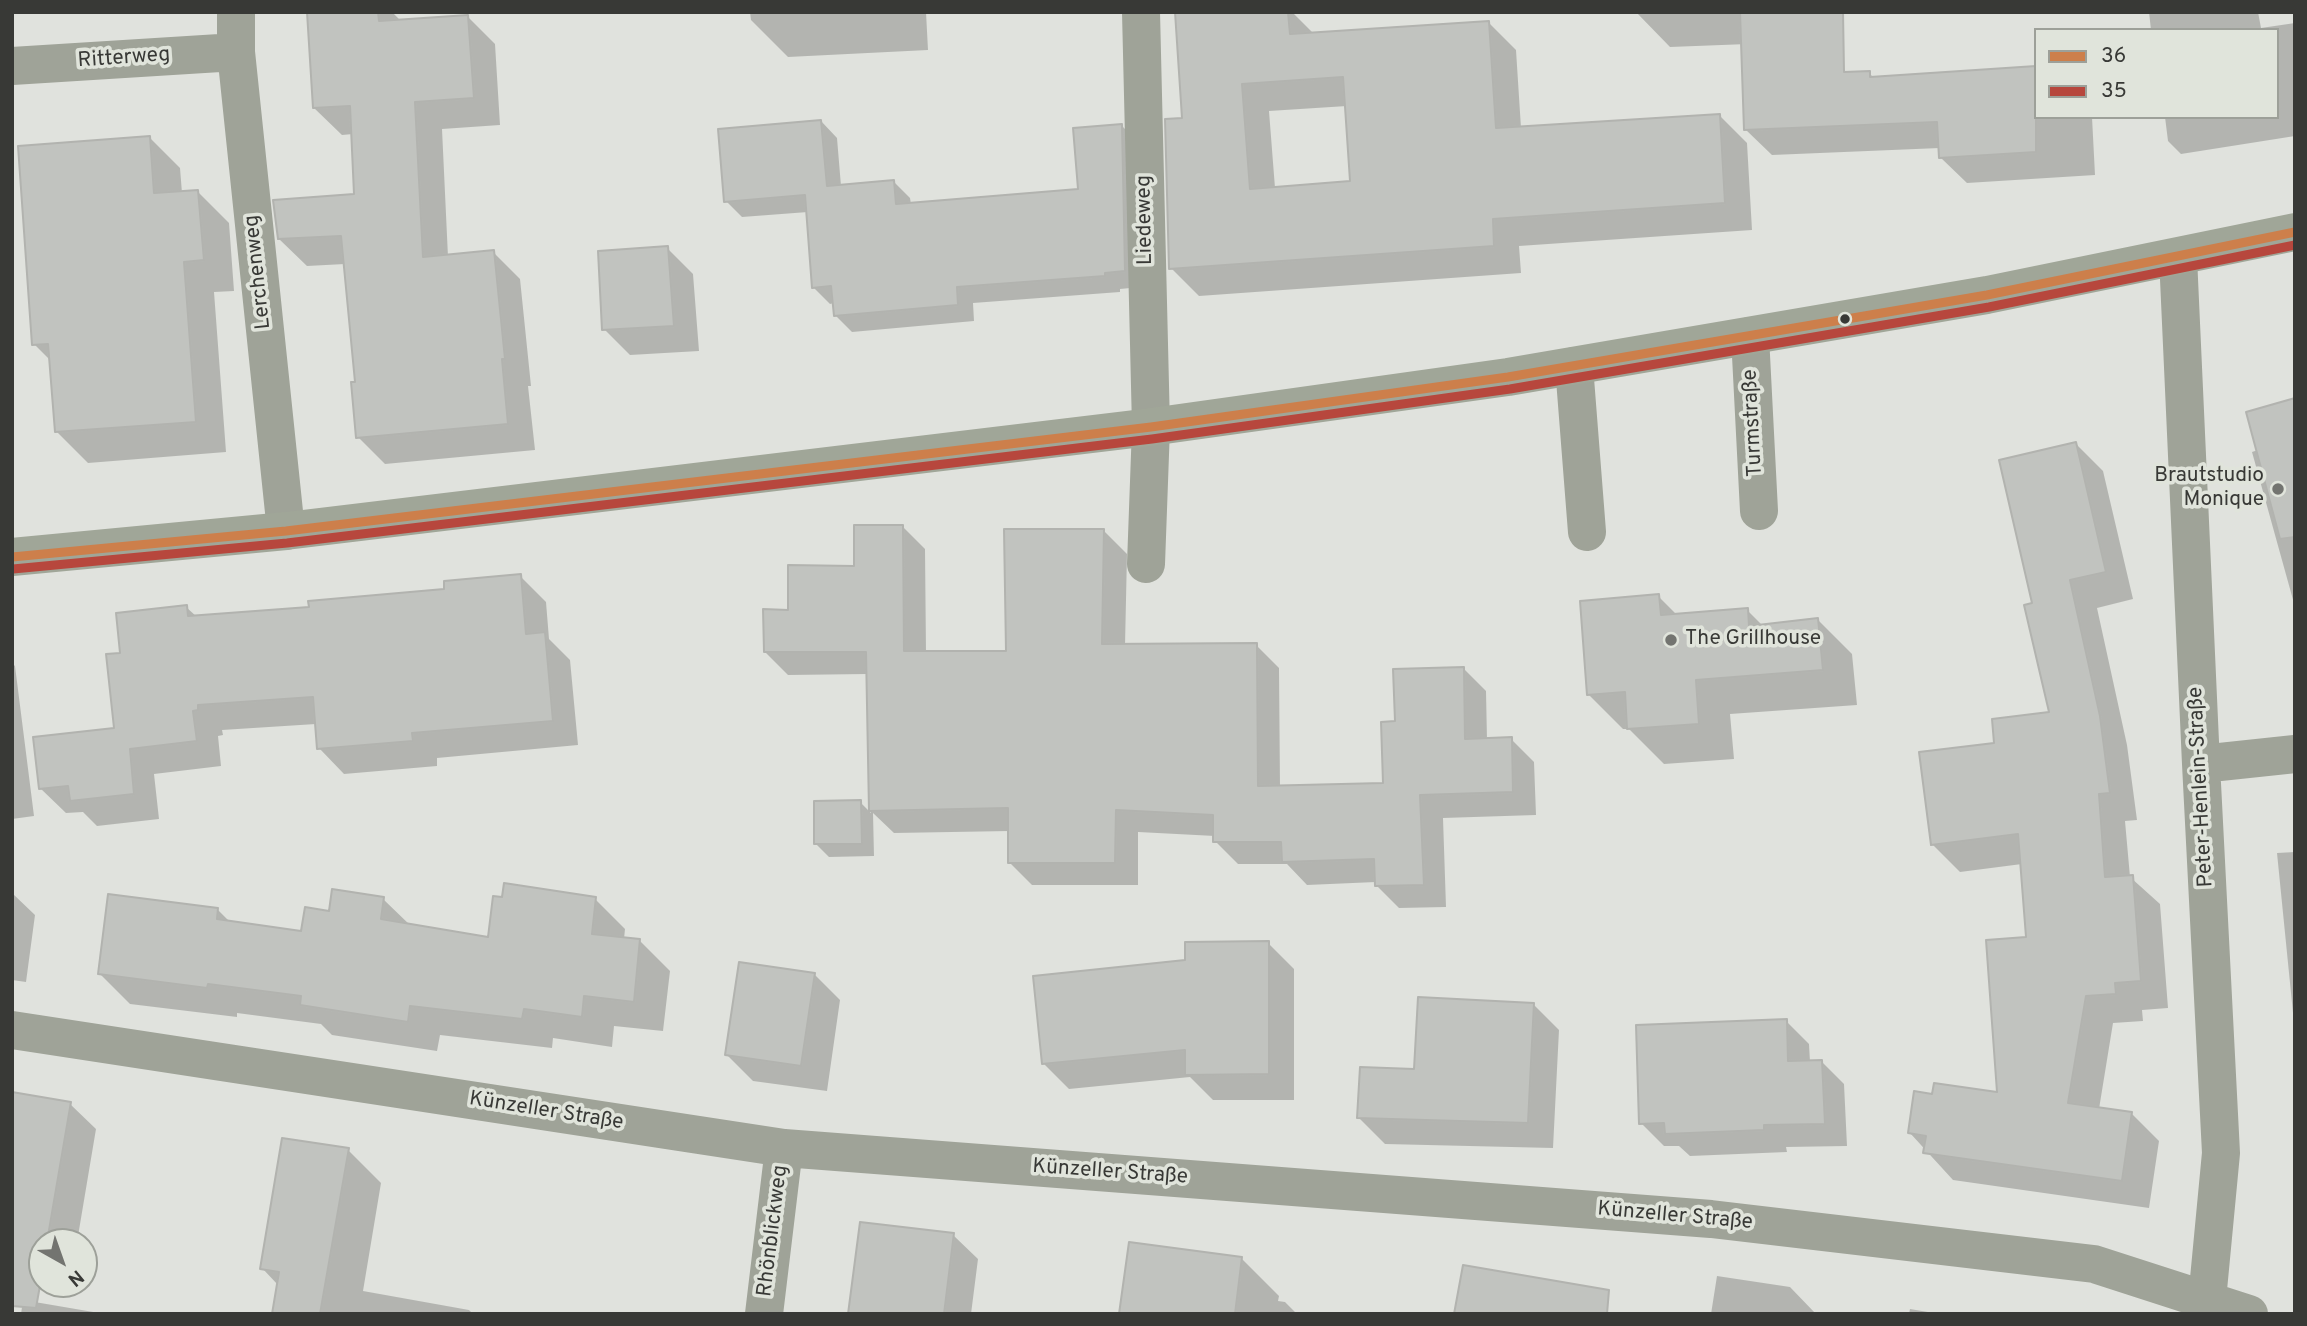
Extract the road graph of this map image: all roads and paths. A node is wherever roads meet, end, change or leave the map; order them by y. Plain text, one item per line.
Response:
1 (236, 12) edge
2 (1141, 12) edge
3 (236, 52) junction
4 (12, 66) edge
5 (2295, 232) edge
6 (2179, 257) junction
7 (1750, 336) junction
8 (1574, 366) junction
9 (1151, 427) junction
10 (1759, 511) dead end
11 (286, 531) junction
12 (1587, 532) dead end
13 (12, 557) edge
14 (1146, 564) dead end
15 (2295, 754) edge
16 (2201, 764) junction
17 (12, 1030) edge
18 (784, 1148) junction
19 (2204, 1307) edge
20 (764, 1314) edge
21 (2249, 1314) edge

1 - 3 street, Lerchenweg
2 - 9 street, Liedeweg
3 - 4 street, Ritterweg
3 - 11 street, Lerchenweg
5 - 6 main road, Turmstraße
6 - 7 main road, Turmstraße
6 - 16 street, Peter-Henlein-Straße
7 - 8 main road, Turmstraße
7 - 10 street, Turmstraße
8 - 9 main road, Turmstraße
8 - 12 street
9 - 11 main road, Turmstraße
9 - 14 street
11 - 13 main road, Turmstraße
15 - 16 street
16 - 19 street, Peter-Henlein-Straße
17 - 18 street, Künzeller Straße
18 - 19 street, Künzeller Straße
18 - 20 street, Rhönblickweg
19 - 21 street, Künzeller Straße

